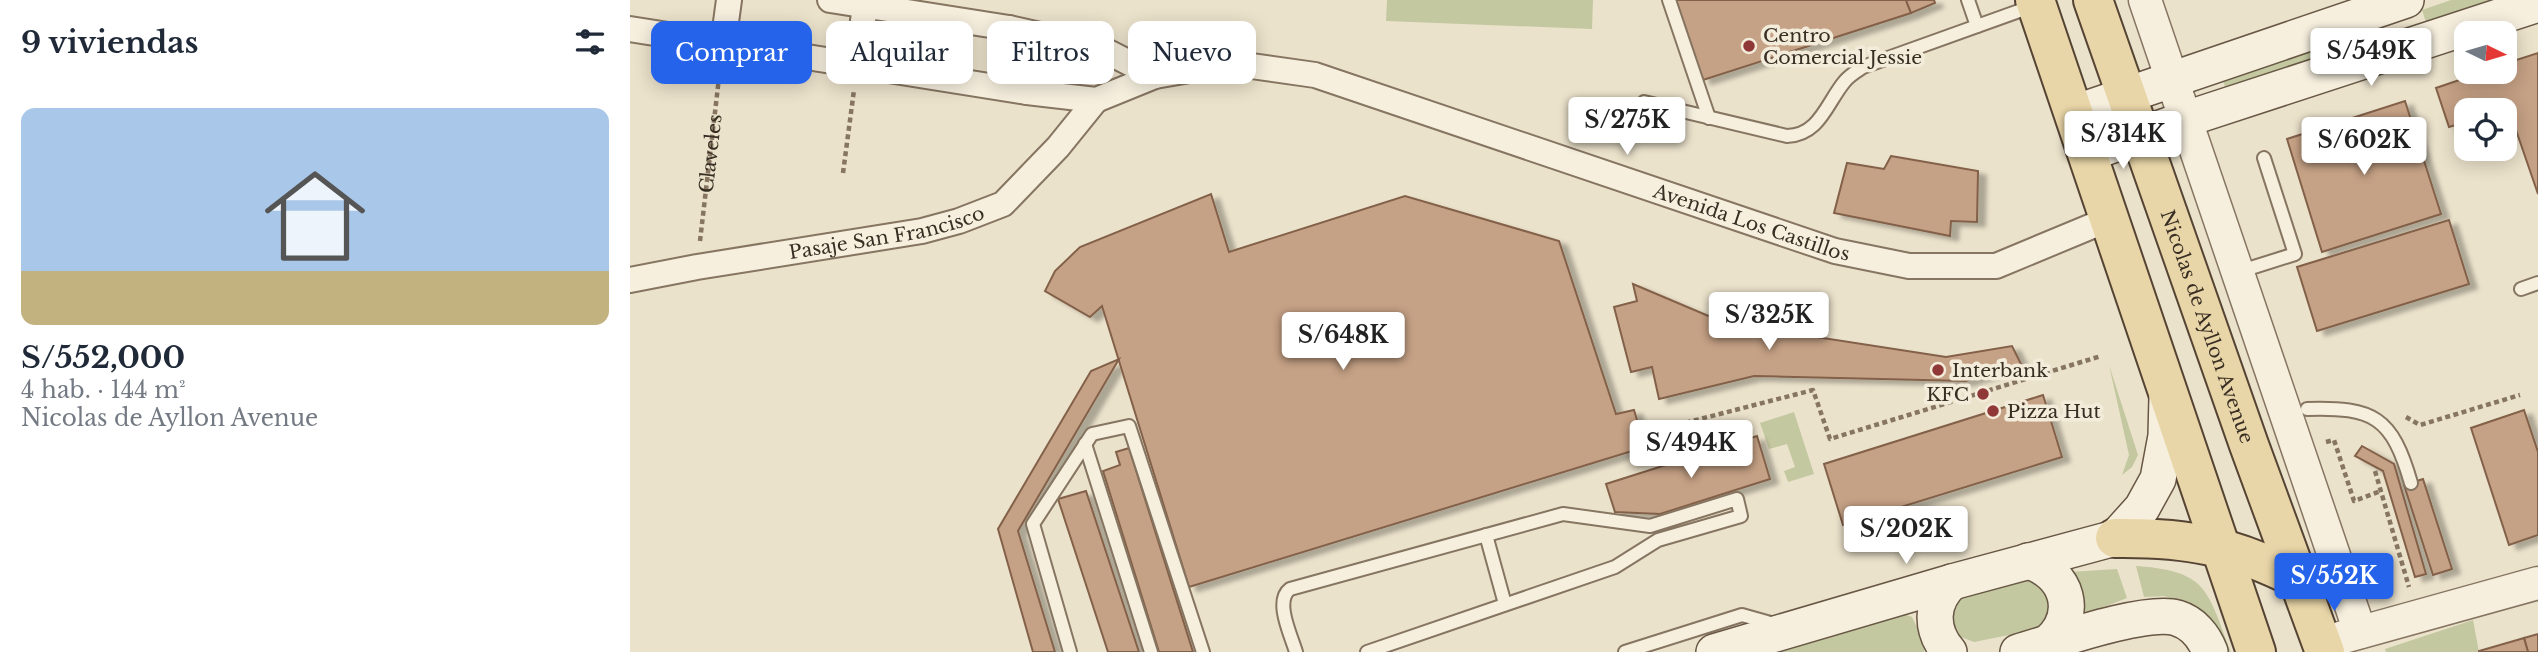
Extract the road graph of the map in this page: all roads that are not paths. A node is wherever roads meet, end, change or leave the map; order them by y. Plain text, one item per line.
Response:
1 (729, 0) edge
2 (830, 0) edge
3 (1668, 0) edge
4 (1969, 0) edge
5 (2093, 0) edge
6 (2145, 0) edge
7 (2036, 2) edge
8 (2538, 4) edge
9 (865, 6) junction
10 (2399, 17) edge
11 (726, 21) edge
12 (863, 21) edge
13 (987, 25) edge
14 (1977, 26) junction
15 (630, 29) edge
16 (651, 32) edge
17 (1256, 67) edge
18 (2173, 78) junction
19 (973, 83) edge
20 (1025, 84) edge
21 (1135, 84) edge
22 (1027, 92) junction
23 (2126, 95) junction
24 (1096, 100) junction
25 (1644, 102) dead end
26 (2074, 113) junction
27 (1709, 118) junction
28 (2186, 119) junction
29 (2140, 136) junction
30 (2087, 154) junction
31 (2264, 158) dead end
32 (2109, 219) junction
33 (2237, 272) junction
34 (630, 280) edge
35 (2538, 283) edge
36 (2521, 289) dead end
37 (2167, 390) junction
38 (2307, 409) dead end
39 (1085, 444) junction
40 (2411, 483) dead end
41 (1486, 535) junction
42 (2115, 538) junction
43 (2221, 547) junction
44 (2028, 561) junction
45 (2298, 579) junction
46 (1952, 582) junction
47 (2538, 583) edge
48 (1505, 604) junction
49 (1791, 629) junction
50 (2360, 632) junction
51 (2324, 648) edge
52 (2033, 649) edge
53 (1070, 652) edge
54 (1152, 652) edge
55 (1203, 652) edge
56 (1296, 652) edge
57 (1367, 652) edge
58 (1625, 652) edge
59 (1714, 652) edge
60 (1949, 652) edge
61 (2210, 652) edge
62 (2256, 652) edge

1 - 11 street
2 - 9 street
3 - 27 lane
4 - 14 lane
5 - 23 main road, Nicolas de Ayllon Avenue
6 - 18 street
7 - 14 lane
7 - 26 main road
8 - 10 main road
9 - 12 street
9 - 13 street
10 - 18 main road
10 - 28 main road
14 - 27 lane
15 - 16 street, Avenida Los Castillos
17 - 32 street, Avenida Los Castillos
18 - 23 main road
18 - 28 street
19 - 22 street, Avenida Los Castillos
20 - 22 street
21 - 24 street, Avenida Los Castillos
22 - 24 street, Avenida Los Castillos
23 - 26 main road
23 - 29 main road, Nicolas de Ayllon Avenue
24 - 34 street, Pasaje San Francisco
25 - 27 lane
26 - 30 main road
28 - 29 main road
28 - 33 street
29 - 30 main road
29 - 45 main road, Nicolas de Ayllon Avenue
30 - 32 main road
31 - 33 lane
32 - 37 main road
33 - 50 street
35 - 36 lane
37 - 42 main road
37 - 43 main road
38 - 40 lane
39 - 53 lane
39 - 54 lane
39 - 55 lane
41 - 48 lane
41 - 48 lane
41 - 56 lane
42 - 43 main road
42 - 44 main road
43 - 45 main road
43 - 62 main road
44 - 46 main road
44 - 52 main road
45 - 51 main road, Nicolas de Ayllon Avenue
46 - 49 main road
46 - 60 main road
47 - 50 street
48 - 57 lane
49 - 58 lane
49 - 59 main road
50 - 51 street
52 - 61 main road

